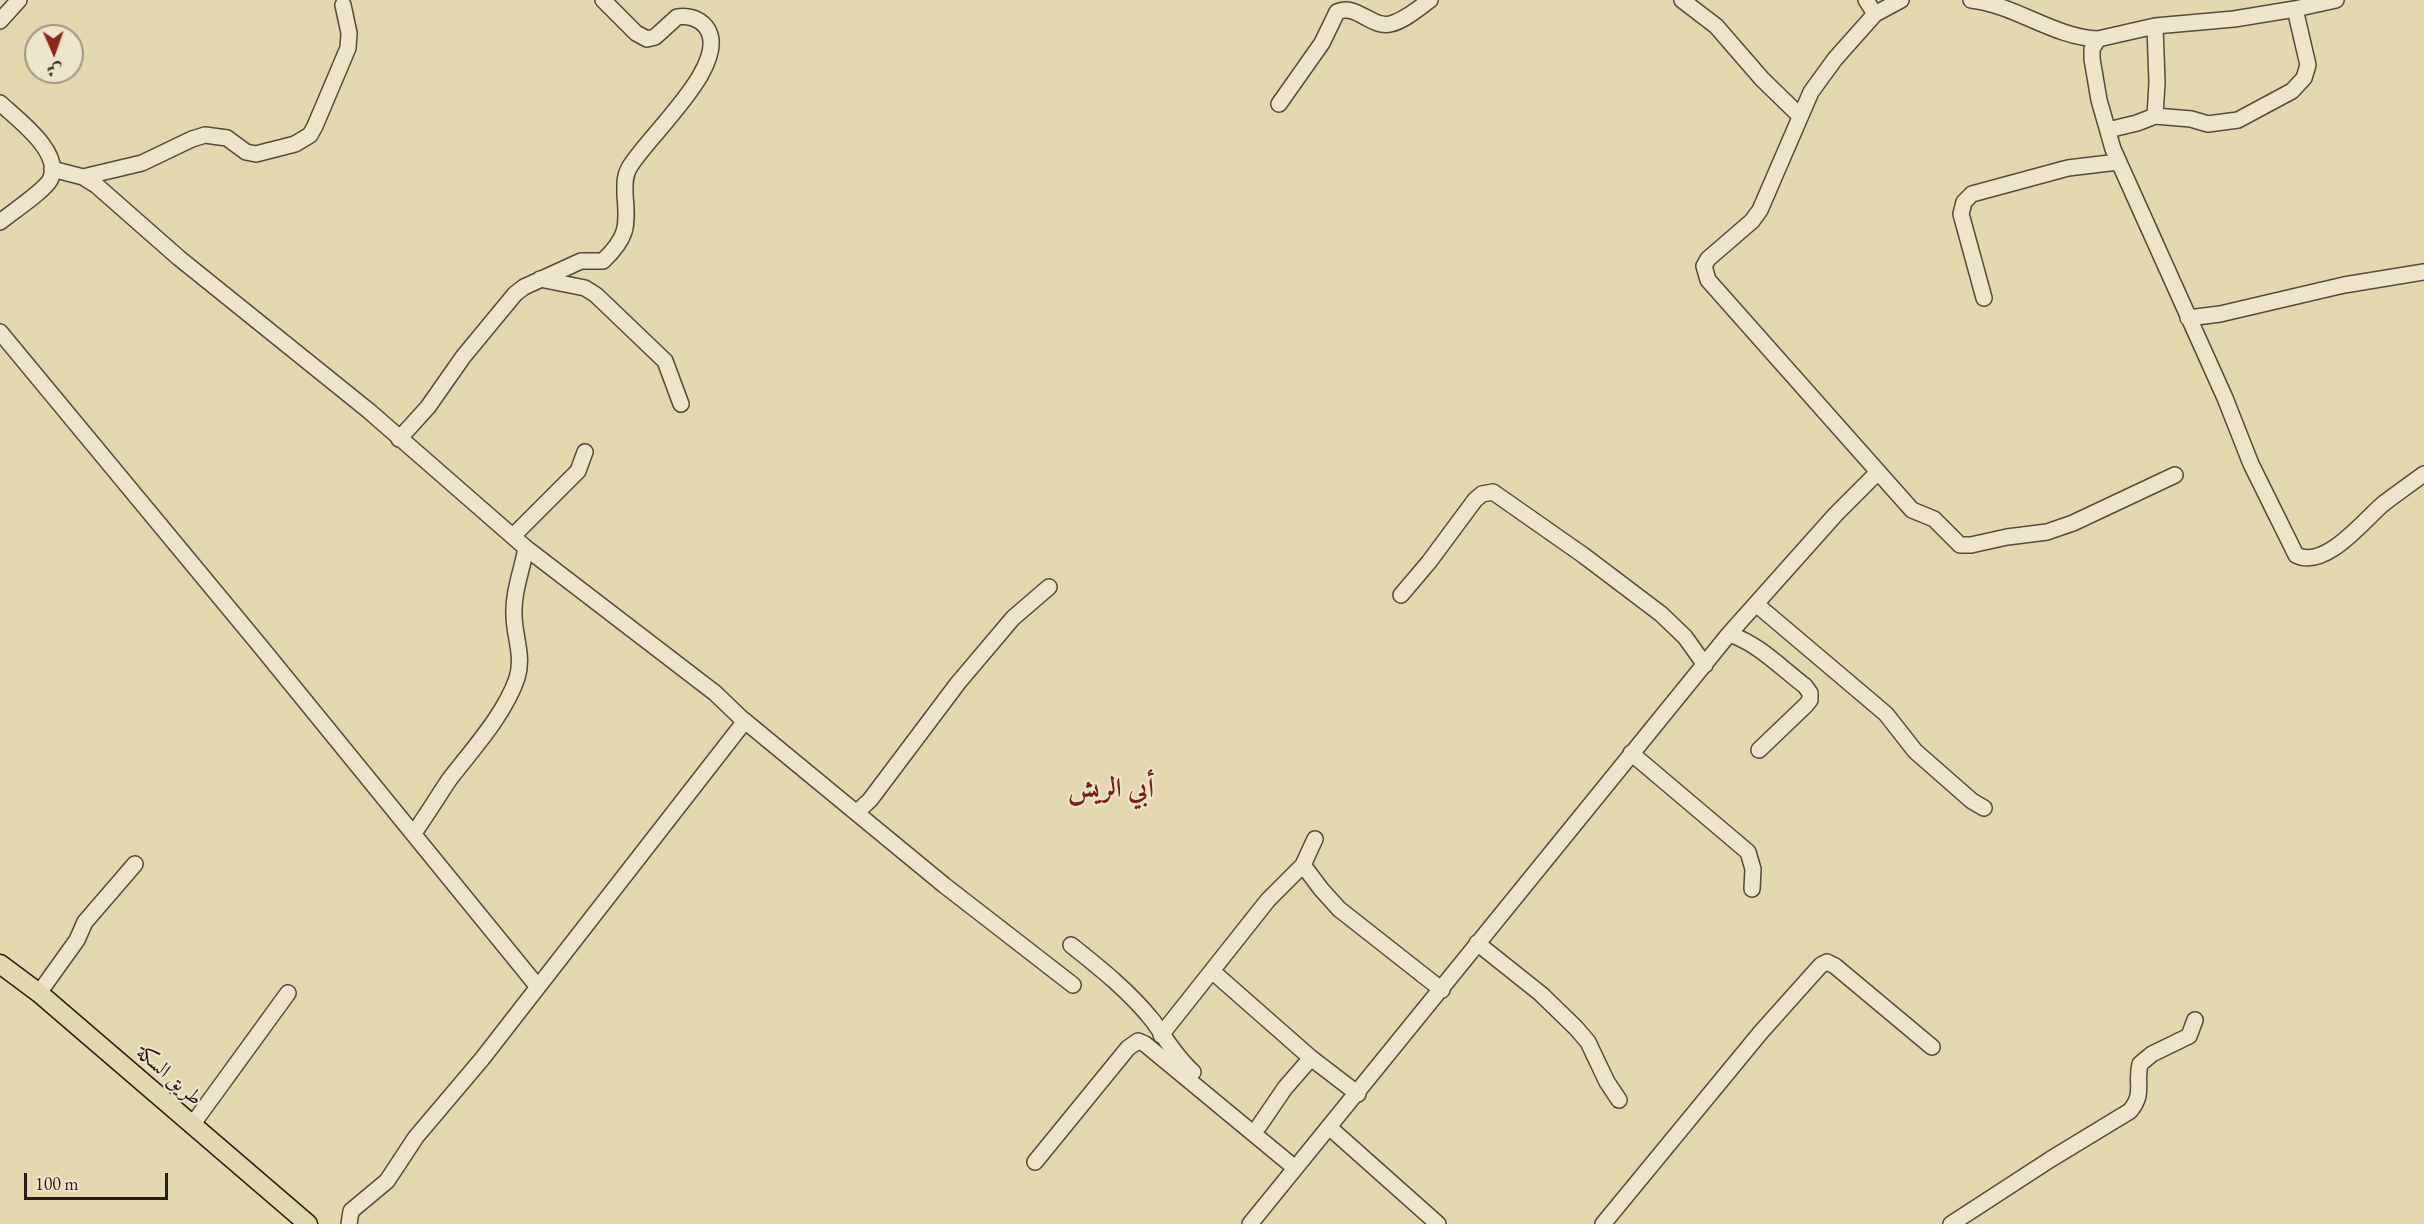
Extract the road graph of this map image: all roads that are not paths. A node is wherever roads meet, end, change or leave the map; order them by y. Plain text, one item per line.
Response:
1 (19, 0) edge
2 (603, 0) edge
3 (682, 0) edge
4 (1430, 0) edge
5 (1682, 0) edge
6 (1866, 0) edge
7 (1901, 0) edge
8 (1971, 0) edge
9 (2336, 0) edge
10 (343, 5) dead end
11 (2295, 9) junction
12 (1875, 14) junction
13 (681, 16) junction
14 (0, 21) edge
15 (2155, 26) junction
16 (2098, 39) junction
17 (0, 103) edge
18 (1279, 104) dead end
19 (1799, 115) junction
20 (2155, 116) junction
21 (2108, 130) junction
22 (2118, 162) junction
23 (52, 169) junction
24 (83, 177) junction
25 (0, 222) edge
26 (2424, 272) edge
27 (540, 279) junction
28 (1984, 298) dead end
29 (2188, 318) junction
30 (0, 332) edge
31 (681, 404) dead end
32 (399, 439) junction
33 (585, 452) dead end
34 (1877, 473) junction
35 (2424, 474) edge
36 (2175, 475) dead end
37 (513, 536) junction
38 (526, 548) junction
39 (1049, 587) dead end
40 (1401, 595) dead end
41 (1756, 604) junction
42 (1730, 634) junction
43 (1705, 665) junction
44 (745, 721) junction
45 (1759, 750) dead end
46 (1631, 753) junction
47 (1984, 808) dead end
48 (857, 812) junction
49 (414, 833) junction
50 (1315, 839) dead end
51 (135, 864) dead end
52 (1303, 865) junction
53 (1752, 889) dead end
54 (1477, 943) junction
55 (1071, 945) dead end
56 (0, 964) edge
57 (1212, 971) junction
58 (1073, 985) dead end
59 (538, 987) junction
60 (1442, 990) junction
61 (39, 993) junction
62 (288, 993) dead end
63 (2195, 1020) dead end
64 (1161, 1035) junction
65 (1932, 1047) dead end
66 (1311, 1058) junction
67 (1358, 1094) junction
68 (1619, 1100) dead end
69 (192, 1125) junction
70 (1259, 1126) junction
71 (1329, 1127) junction
72 (1035, 1162) dead end
73 (1298, 1163) junction
74 (308, 1224) edge
75 (349, 1224) edge
76 (1250, 1224) edge
77 (1438, 1224) edge
78 (1603, 1224) edge
79 (1951, 1224) edge

1 - 14 street
2 - 13 street
3 - 13 street
4 - 18 street
5 - 19 street
6 - 12 street
7 - 12 street
8 - 16 street
9 - 11 street
10 - 24 street
11 - 15 street
11 - 20 street
12 - 19 street
13 - 27 street
15 - 16 street
15 - 20 street
16 - 21 street
17 - 23 street
19 - 34 street
20 - 21 street
21 - 22 street
22 - 28 street
22 - 29 street
23 - 24 street
23 - 25 street
24 - 32 street
26 - 29 street
27 - 31 street
27 - 32 street
29 - 35 street
30 - 49 street
32 - 37 street
33 - 37 street
34 - 36 street
34 - 41 street
37 - 38 street
38 - 44 street
38 - 49 street
39 - 48 street
40 - 43 street
41 - 42 street
41 - 47 street
42 - 43 street
42 - 45 street
43 - 46 street
44 - 48 street
44 - 59 street
46 - 53 street
46 - 54 street
48 - 58 street
49 - 59 street
50 - 52 street
51 - 61 street
52 - 57 street
52 - 60 street
54 - 60 street
54 - 68 street
55 - 64 street
56 - 61 main road, طريق السكة
57 - 64 street
57 - 66 street
59 - 75 street
60 - 67 street
61 - 69 main road, طريق السكة
62 - 69 street
63 - 79 street
64 - 70 street
65 - 78 street
66 - 67 street
66 - 70 street
67 - 71 street
69 - 74 main road, طريق السكة
70 - 73 street
71 - 73 street
71 - 77 street
72 - 73 street
73 - 76 street

